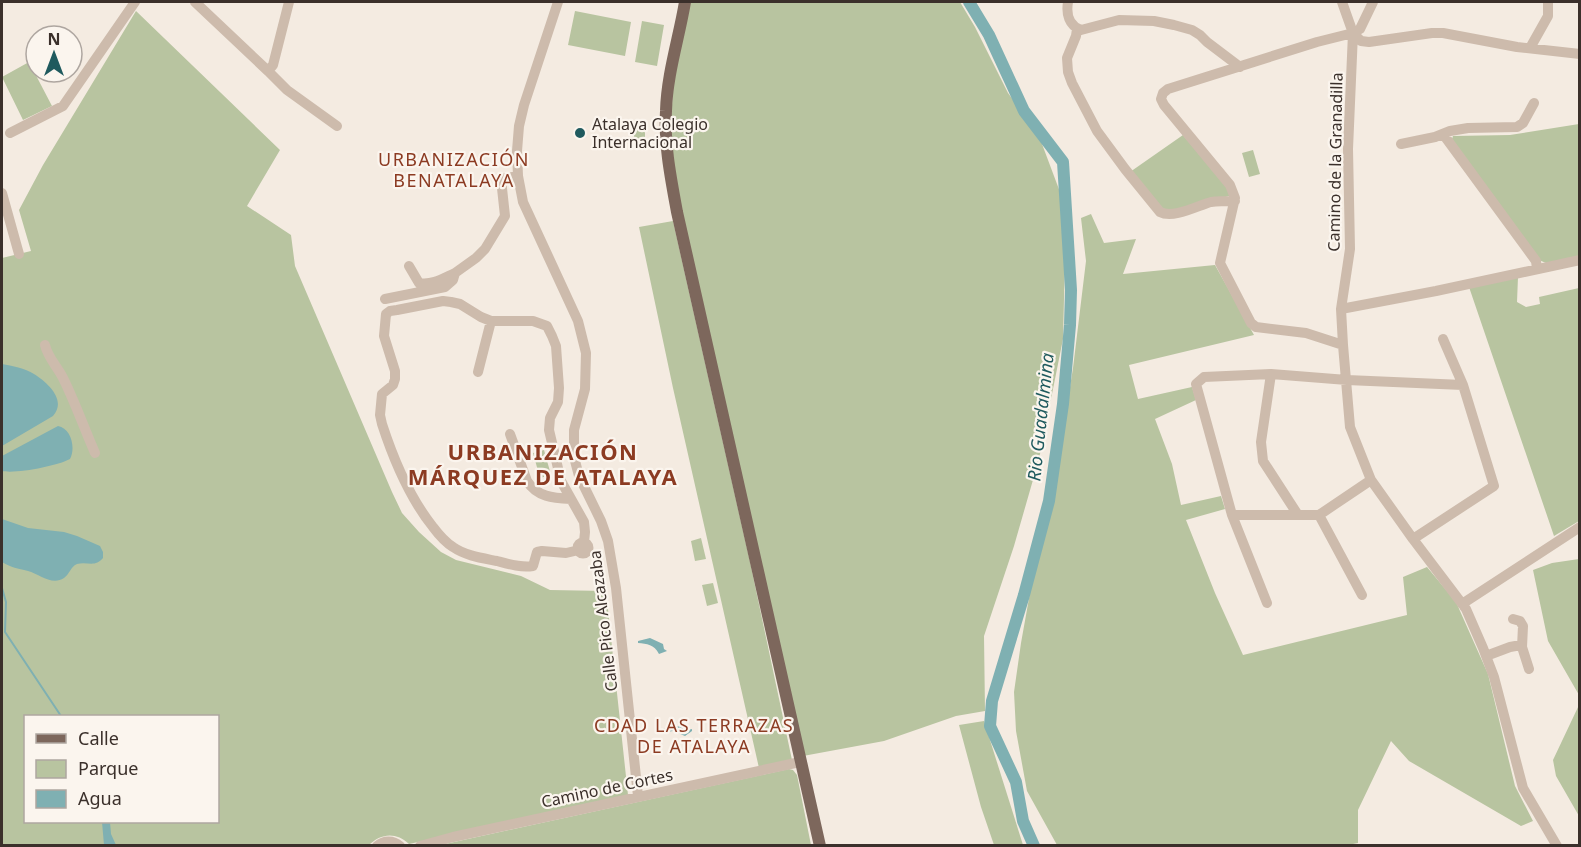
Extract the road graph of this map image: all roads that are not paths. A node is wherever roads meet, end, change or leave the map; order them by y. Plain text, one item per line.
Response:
1 (135, 2) edge
2 (195, 2) edge
3 (289, 2) edge
4 (558, 2) edge
5 (685, 2) edge
6 (1068, 2) edge
7 (1342, 2) edge
8 (1373, 2) edge
9 (1548, 2) edge
10 (1077, 29) junction
11 (1353, 33) junction
12 (1530, 48) junction
13 (1580, 54) edge
14 (1240, 67) junction
15 (267, 71) junction
16 (1534, 103) dead end
17 (337, 126) dead end
18 (10, 133) dead end
19 (1443, 134) junction
20 (1401, 144) dead end
21 (518, 176) junction
22 (2, 194) edge
23 (1235, 201) junction
24 (19, 254) dead end
25 (1580, 260) edge
26 (409, 266) dead end
27 (1537, 269) junction
28 (454, 273) junction
29 (386, 299) dead end
30 (1341, 309) junction
31 (491, 321) junction
32 (1443, 339) dead end
33 (45, 345) dead end
34 (1343, 345) junction
35 (478, 372) dead end
36 (1271, 374) junction
37 (1347, 380) junction
38 (1463, 386) junction
39 (510, 434) dead end
40 (95, 453) dead end
41 (1371, 480) junction
42 (571, 499) junction
43 (1232, 515) junction
44 (1298, 515) junction
45 (1319, 515) junction
46 (1580, 527) edge
47 (1580, 534) edge
48 (1413, 538) junction
49 (608, 541) junction
50 (584, 546) junction
51 (1362, 595) dead end
52 (1267, 603) dead end
53 (1464, 606) junction
54 (1513, 619) dead end
55 (1521, 645) junction
56 (1486, 656) junction
57 (1529, 669) dead end
58 (800, 762) junction
59 (638, 796) junction
60 (376, 846) edge
61 (400, 846) edge
62 (420, 846) edge
63 (820, 846) edge
64 (1557, 846) edge

1 - 18 street
2 - 15 street
3 - 15 street
4 - 21 street, Calle Pico Alcazaba
5 - 58 main road
6 - 10 street
7 - 11 street, Camino de la Granadilla
8 - 11 street
9 - 12 street
10 - 14 street
10 - 23 street
11 - 12 street
11 - 14 street
11 - 30 street, Camino de la Granadilla
12 - 13 street
14 - 23 street
15 - 17 street
16 - 19 street
19 - 20 street
19 - 27 street
21 - 28 street
21 - 49 street, Calle Pico Alcazaba
22 - 24 street
23 - 34 street
25 - 27 street
26 - 28 street
27 - 30 street
28 - 29 street
30 - 34 street, Camino de la Granadilla
31 - 35 street
31 - 42 street
31 - 50 street
32 - 38 street
33 - 40 street
34 - 37 street, Camino de la Granadilla
36 - 37 street
36 - 43 street
36 - 44 street
37 - 38 street
37 - 41 street, Camino de la Granadilla
38 - 48 street
39 - 42 street
41 - 45 street
41 - 48 street, Camino de la Granadilla
42 - 50 street
43 - 44 street
43 - 52 street
44 - 45 street
45 - 51 street
46 - 53 street
47 - 53 street
48 - 53 street, Camino de la Granadilla
49 - 50 street
49 - 59 street, Calle Pico Alcazaba
53 - 56 street, Camino de la Granadilla
54 - 55 street
55 - 56 street
55 - 57 street
56 - 64 street, Camino de la Granadilla
58 - 59 street, Camino de Cortes
58 - 63 main road
59 - 62 street, Camino de Cortes
60 - 61 street

